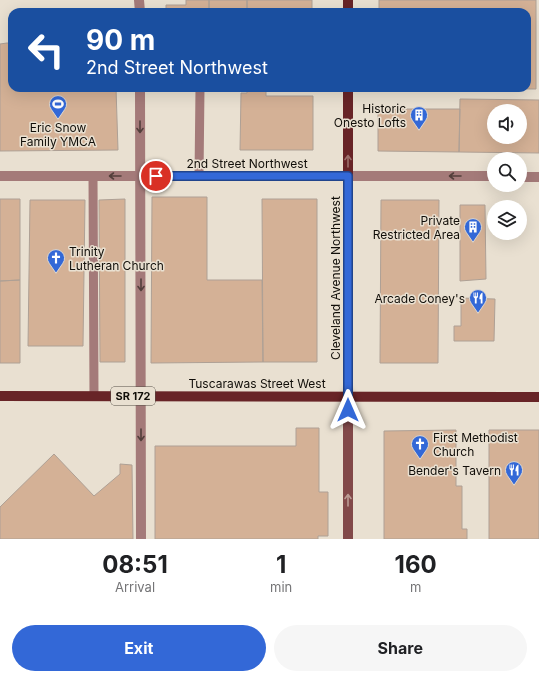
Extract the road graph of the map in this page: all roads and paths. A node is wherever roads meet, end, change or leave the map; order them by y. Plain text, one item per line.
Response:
1 (140, 92) edge
2 (200, 92) edge
3 (348, 92) edge
4 (0, 176) edge
5 (93, 176) junction
6 (141, 176) junction
7 (199, 176) junction
8 (348, 176) junction
9 (487, 176) edge
10 (527, 176) edge
11 (539, 177) edge
12 (0, 396) edge
13 (94, 396) junction
14 (140, 396) junction
15 (348, 396) junction
16 (539, 397) edge
17 (141, 539) edge
18 (348, 539) edge

1 -> 6 street
2 - 7 lane
8 -> 3 main road, Cleveland Avenue Northwest
4 - 5 street, 2nd Street Northwest
6 -> 5 street, 2nd Street Northwest
5 - 13 lane
6 - 7 street, 2nd Street Northwest
6 -> 14 street
7 - 8 street, 2nd Street Northwest
9 -> 8 street, 2nd Street Northwest
8 - 15 main road, Cleveland Avenue Northwest
10 - 11 street
12 - 13 main road, Tuscarawas Street West / SR 172
13 - 14 main road, Tuscarawas Street West / SR 172
14 - 15 main road, Tuscarawas Street West / SR 172
14 -> 17 street
15 - 16 main road, Tuscarawas Street West / SR 172
18 -> 15 main road

